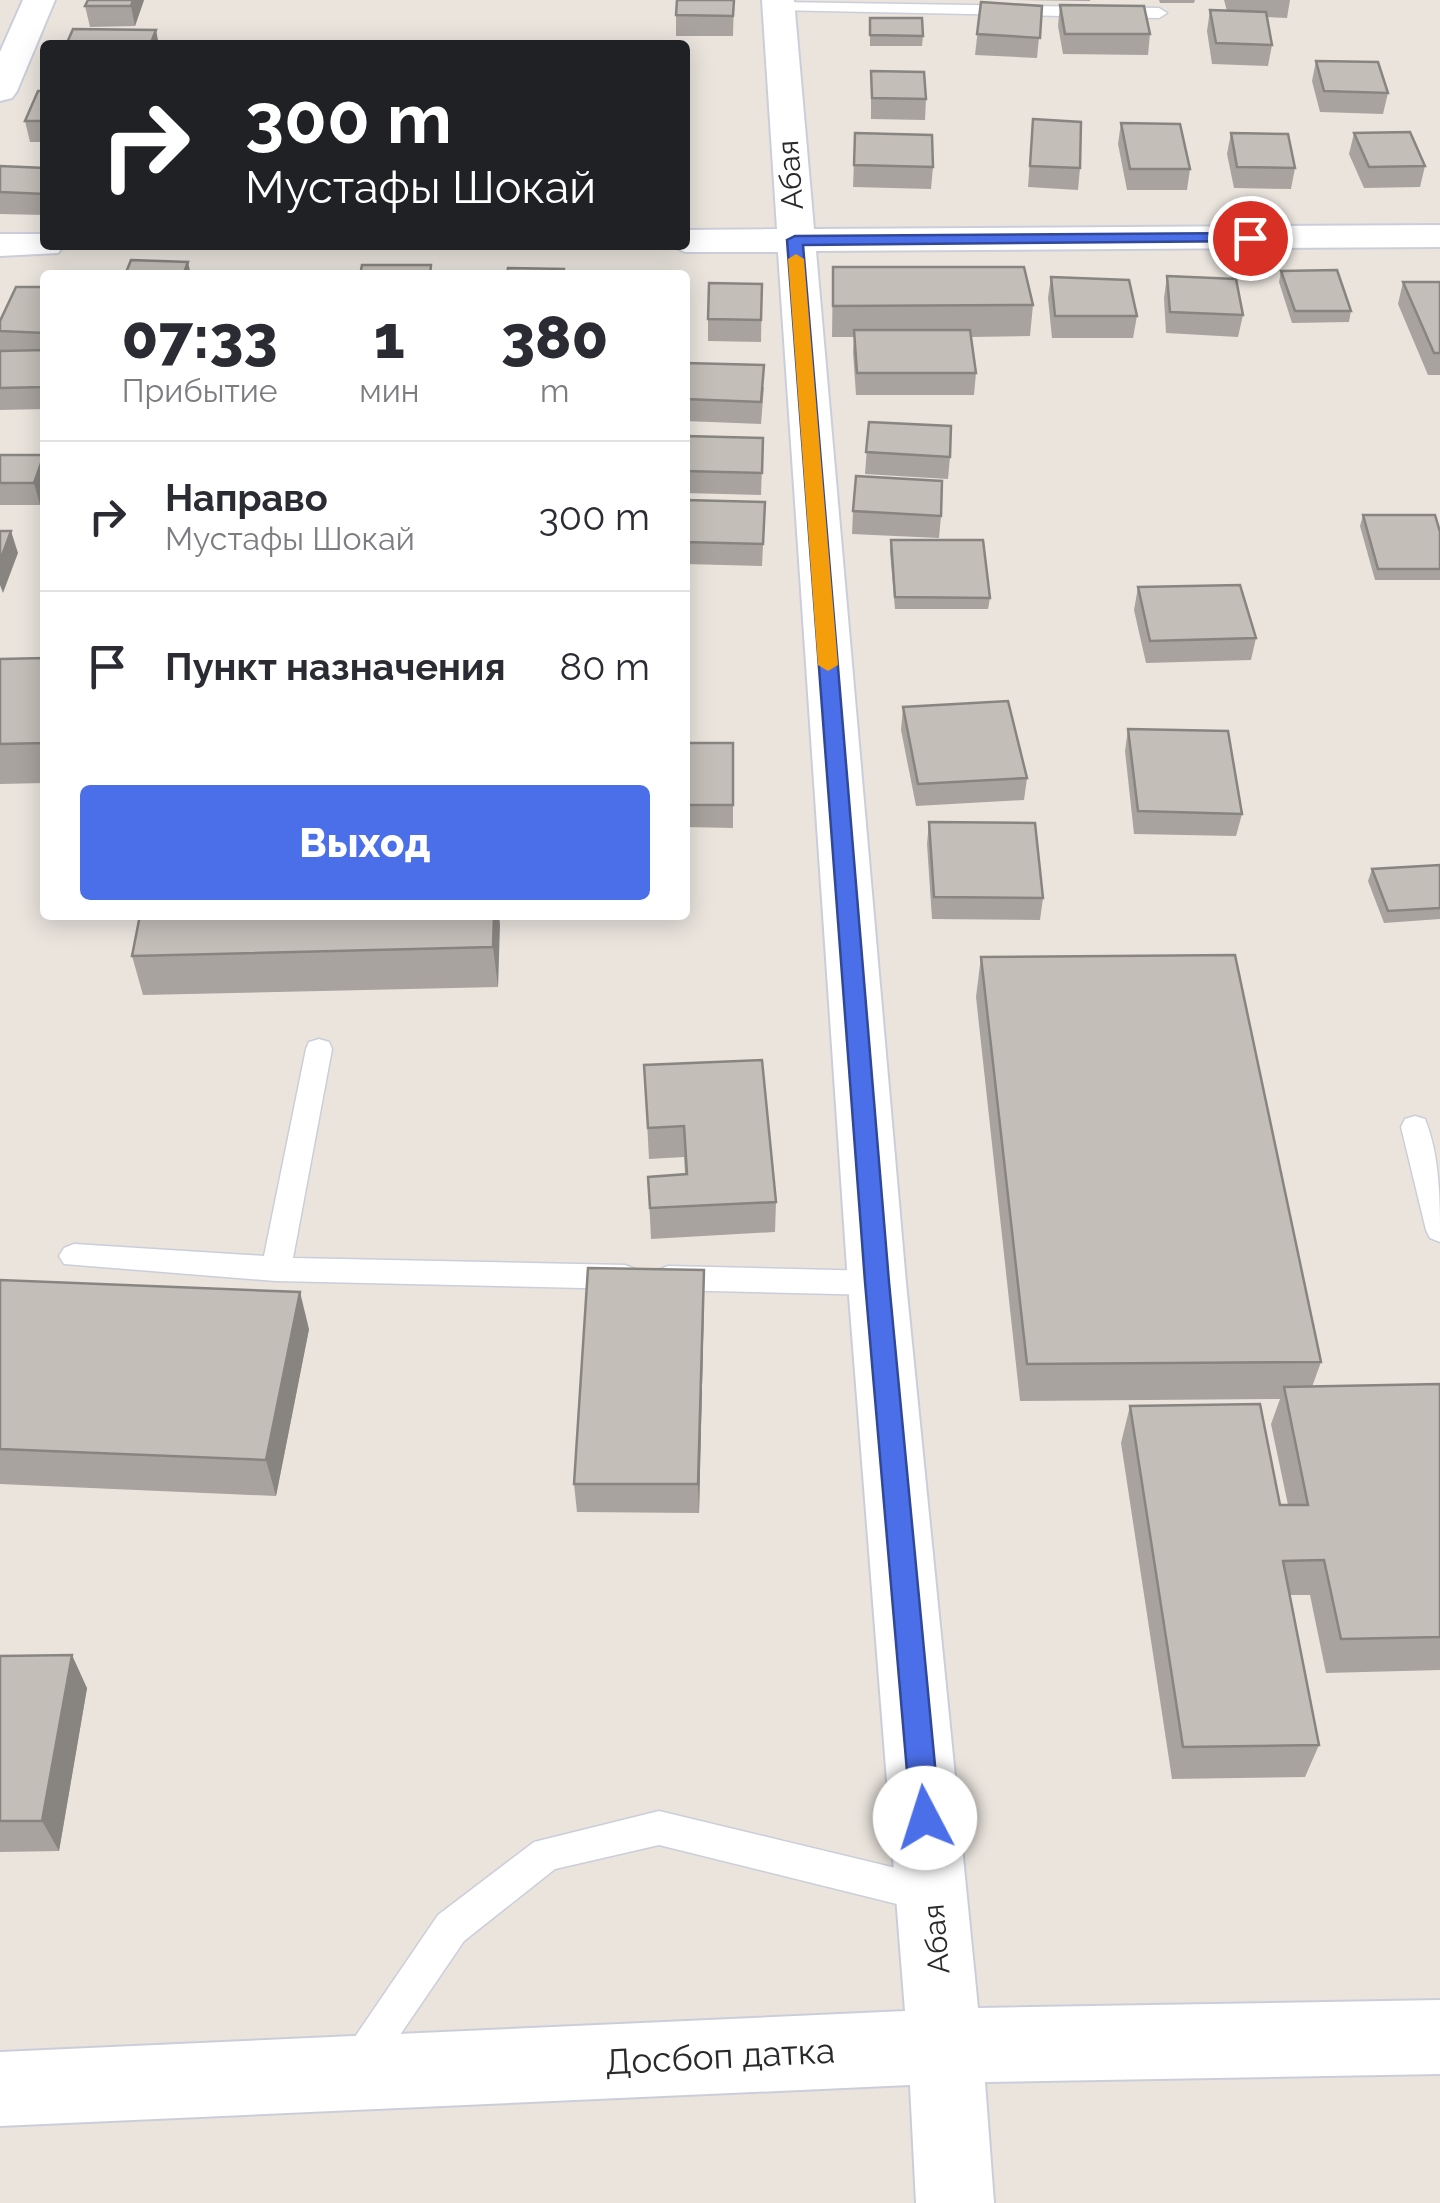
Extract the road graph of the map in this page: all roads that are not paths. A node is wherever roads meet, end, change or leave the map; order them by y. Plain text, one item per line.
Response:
1 (40, 0) edge
2 (778, 3) edge
3 (1160, 14) dead end
4 (0, 91) edge
5 (1440, 236) edge
6 (795, 240) junction
7 (690, 241) edge
8 (0, 245) edge
9 (40, 245) edge
10 (319, 1049) dead end
11 (1415, 1127) dead end
12 (1440, 1230) edge
13 (74, 1256) dead end
14 (276, 1269) junction
15 (877, 1282) junction
16 (932, 1894) junction
17 (1440, 2036) edge
18 (945, 2046) junction
19 (353, 2073) junction
20 (0, 2089) edge
21 (954, 2203) edge

1 - 4 street
2 - 3 lane
2 - 6 street, Абая
5 - 6 street
6 - 7 street
6 - 15 street, Абая
8 - 9 street
10 - 14 lane
11 - 12 lane
13 - 14 lane
14 - 15 lane
15 - 16 street, Абая
16 - 18 street, Абая
16 - 19 lane
17 - 18 street, Досбоп датка
18 - 19 street, Досбоп датка
18 - 21 street, Абая
19 - 20 street, Досбоп датка

